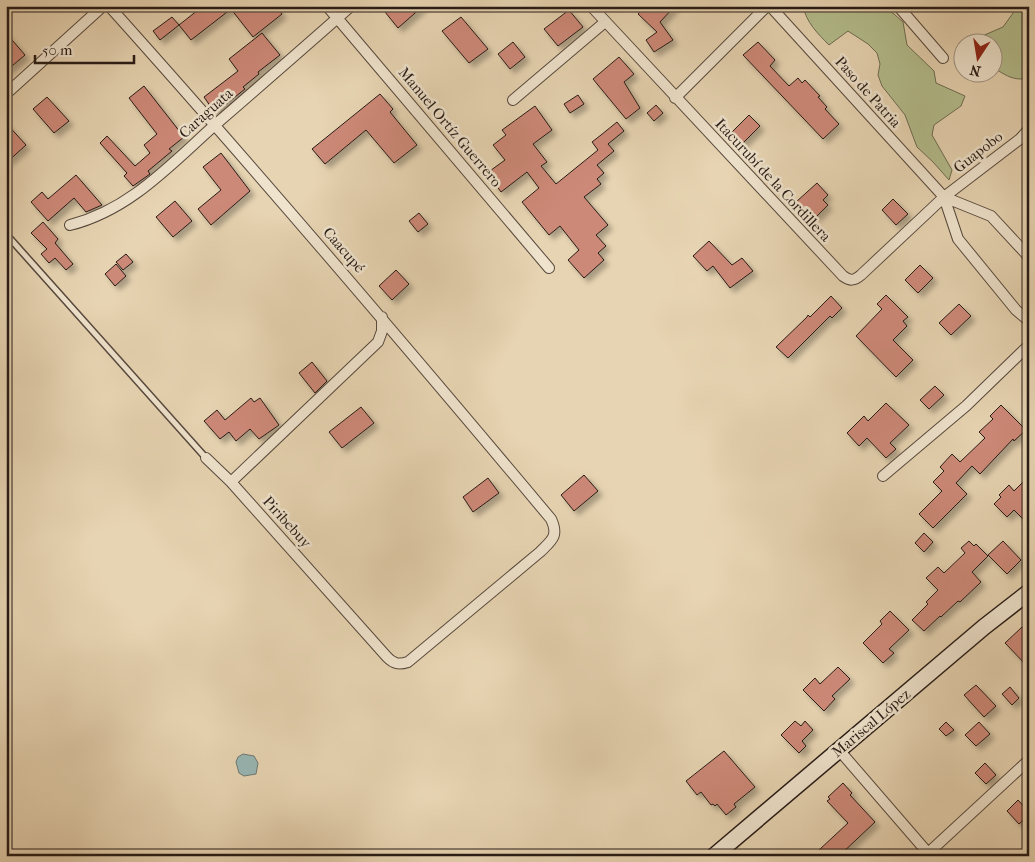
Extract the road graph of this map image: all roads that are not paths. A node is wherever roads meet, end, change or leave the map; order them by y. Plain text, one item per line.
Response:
1 (103, 6) edge
2 (109, 6) edge
3 (327, 6) edge
4 (351, 6) edge
5 (591, 6) edge
6 (769, 6) edge
7 (898, 6) edge
8 (338, 18) junction
9 (605, 22) junction
10 (943, 58) dead end
11 (6, 94) edge
12 (675, 98) junction
13 (513, 100) dead end
14 (216, 124) junction
15 (1029, 129) edge
16 (944, 197) junction
17 (70, 225) dead end
18 (6, 234) edge
19 (1029, 257) edge
20 (549, 268) dead end
21 (382, 317) junction
22 (1029, 321) edge
23 (1029, 345) edge
24 (206, 458) joint
25 (883, 476) dead end
26 (231, 482) junction
27 (551, 519) joint
28 (1029, 592) edge
29 (839, 750) junction
30 (1029, 760) edge
31 (926, 854) edge
32 (714, 856) edge

1 - 11 street
2 - 14 street, Caacupé
3 - 8 street, Manuel Ortíz Guerrero
4 - 8 street, Caraguata
5 - 9 street, Itacurubí de la Cordillera
6 - 12 street
6 - 16 street, Paso de Patria
7 - 10 street
8 - 14 street, Caraguata
8 - 20 street, Manuel Ortíz Guerrero
9 - 12 street, Itacurubí de la Cordillera
9 - 13 street
12 - 16 street, Itacurubí de la Cordillera
14 - 17 street, Caraguata
14 - 21 street, Caacupé
15 - 16 street, Guapobo
16 - 19 street, Paso de Patria
16 - 22 street, Paso de Patria
18 - 24 lane, Piribebuy
21 - 26 street
21 - 27 street, Caacupé
23 - 25 street
24 - 26 street, Piribebuy
26 - 27 street, Piribebuy
28 - 29 street, Mariscal López
29 - 31 street
29 - 32 street, Mariscal López
30 - 31 street

